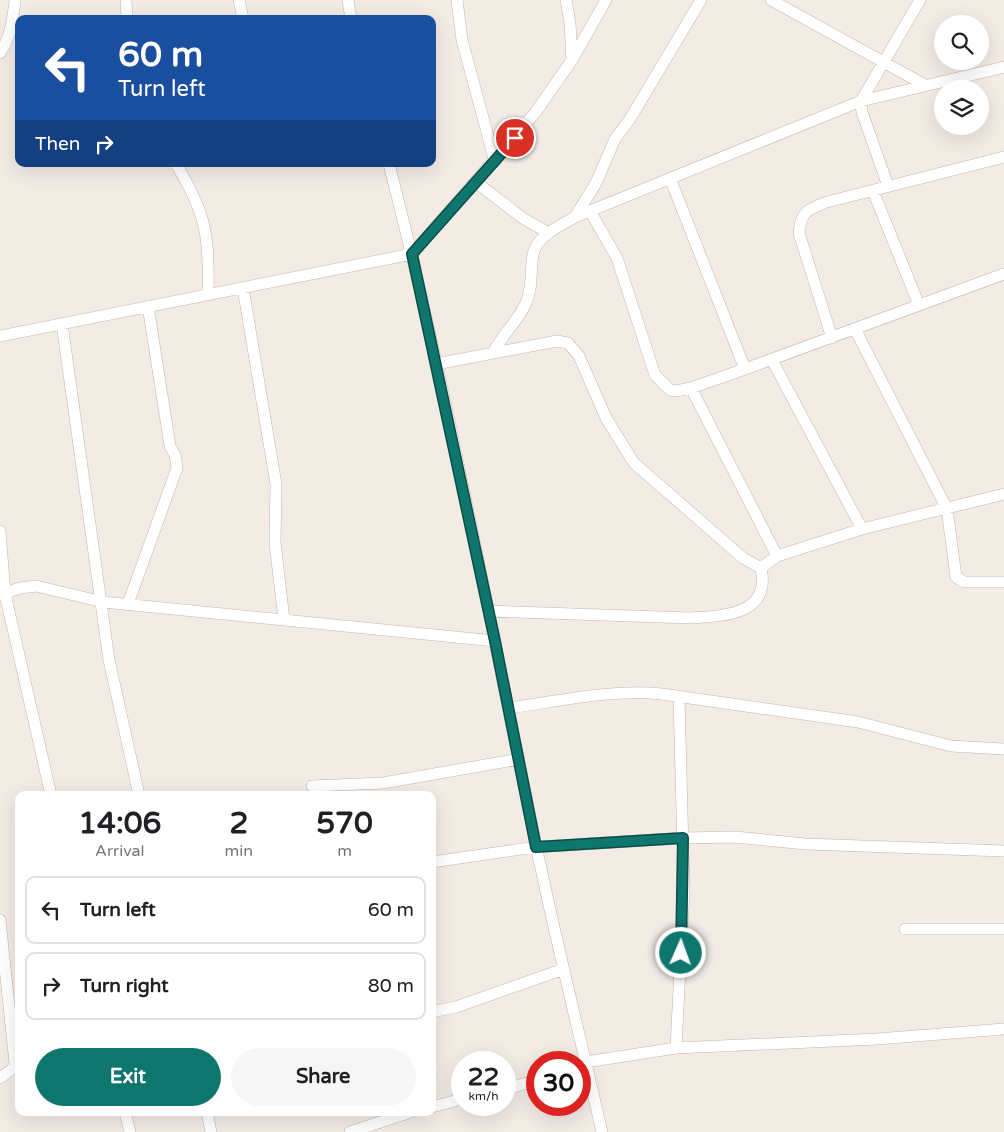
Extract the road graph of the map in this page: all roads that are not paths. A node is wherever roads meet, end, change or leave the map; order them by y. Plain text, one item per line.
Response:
1 (15, 0) edge
2 (126, 0) edge
3 (239, 0) edge
4 (348, 0) edge
5 (457, 0) edge
6 (566, 0) edge
7 (606, 0) edge
8 (701, 0) edge
9 (771, 0) edge
10 (920, 0) edge
11 (127, 15) edge
12 (242, 15) edge
13 (351, 15) edge
14 (0, 54) edge
15 (572, 60) junction
16 (884, 62) junction
17 (1004, 66) edge
18 (924, 85) junction
19 (861, 101) junction
20 (1004, 157) edge
21 (495, 162) junction
22 (178, 167) edge
23 (390, 167) edge
24 (670, 178) junction
25 (477, 182) junction
26 (888, 186) junction
27 (873, 191) junction
28 (590, 211) junction
29 (575, 218) junction
30 (549, 233) junction
31 (412, 254) junction
32 (1004, 274) edge
33 (243, 288) junction
34 (208, 294) junction
35 (919, 305) junction
36 (148, 306) junction
37 (62, 324) junction
38 (856, 329) junction
39 (0, 336) edge
40 (832, 338) junction
41 (494, 351) junction
42 (772, 360) junction
43 (436, 364) junction
44 (745, 369) junction
45 (691, 388) junction
46 (1004, 494) edge
47 (946, 509) junction
48 (862, 530) junction
49 (0, 531) edge
50 (777, 556) junction
51 (761, 568) junction
52 (1004, 582) edge
53 (2, 595) edge
54 (103, 602) junction
55 (128, 604) junction
56 (489, 611) junction
57 (284, 620) junction
58 (495, 641) junction
59 (679, 697) junction
60 (509, 708) junction
61 (1004, 749) edge
62 (519, 758) junction
63 (312, 786) dead end
64 (50, 791) edge
65 (138, 791) edge
66 (683, 838) junction
67 (536, 847) junction
68 (1004, 851) edge
69 (436, 861) edge
70 (0, 920) edge
71 (905, 929) dead end
72 (1004, 929) edge
73 (564, 969) junction
74 (436, 1011) edge
75 (1004, 1029) edge
76 (676, 1048) junction
77 (581, 1051) edge
78 (591, 1065) edge
79 (0, 1078) edge
80 (591, 1092) edge
81 (451, 1103) edge
82 (436, 1106) edge
83 (126, 1116) edge
84 (208, 1116) edge
85 (399, 1116) edge
86 (130, 1132) edge
87 (211, 1132) edge
88 (350, 1132) edge
89 (602, 1132) edge

1 - 14 street
2 - 11 street
3 - 12 street
4 - 13 street
5 - 21 street
6 - 15 street
7 - 15 street
8 - 29 street
9 - 16 street
10 - 16 street
15 - 21 street
16 - 18 street
16 - 19 street
17 - 18 street
18 - 19 street
19 - 24 street
19 - 26 street
20 - 26 street
21 - 25 street
22 - 34 street
23 - 31 street
24 - 28 street
24 - 44 street
25 - 30 street
25 - 31 street
26 - 27 street
27 - 35 street
27 - 40 street
28 - 29 street
28 - 45 street
29 - 30 street
30 - 41 street
31 - 33 street
31 - 43 street
32 - 35 street
33 - 34 street
33 - 57 street
34 - 36 street
35 - 38 street
36 - 37 street
36 - 55 street
37 - 39 street
37 - 54 street
38 - 40 street
38 - 47 street
40 - 42 street
41 - 43 street
41 - 51 street
42 - 44 street
42 - 48 street
43 - 56 street
44 - 45 street
45 - 50 street
46 - 47 street
47 - 48 street
47 - 52 street
48 - 50 street
49 - 53 street
50 - 51 street
51 - 56 street
53 - 54 street
53 - 64 street
54 - 55 street
54 - 65 street
55 - 57 street
56 - 58 street
57 - 58 street
58 - 60 street
59 - 60 street
59 - 61 street
59 - 66 street
60 - 62 street
62 - 63 street
62 - 67 street
66 - 67 street
66 - 68 street
66 - 76 street
67 - 69 street
67 - 73 street
70 - 79 street
71 - 72 street
73 - 74 street
73 - 77 street
75 - 76 street
76 - 78 street
80 - 89 street
81 - 82 street
83 - 86 street
84 - 87 street
85 - 88 street

